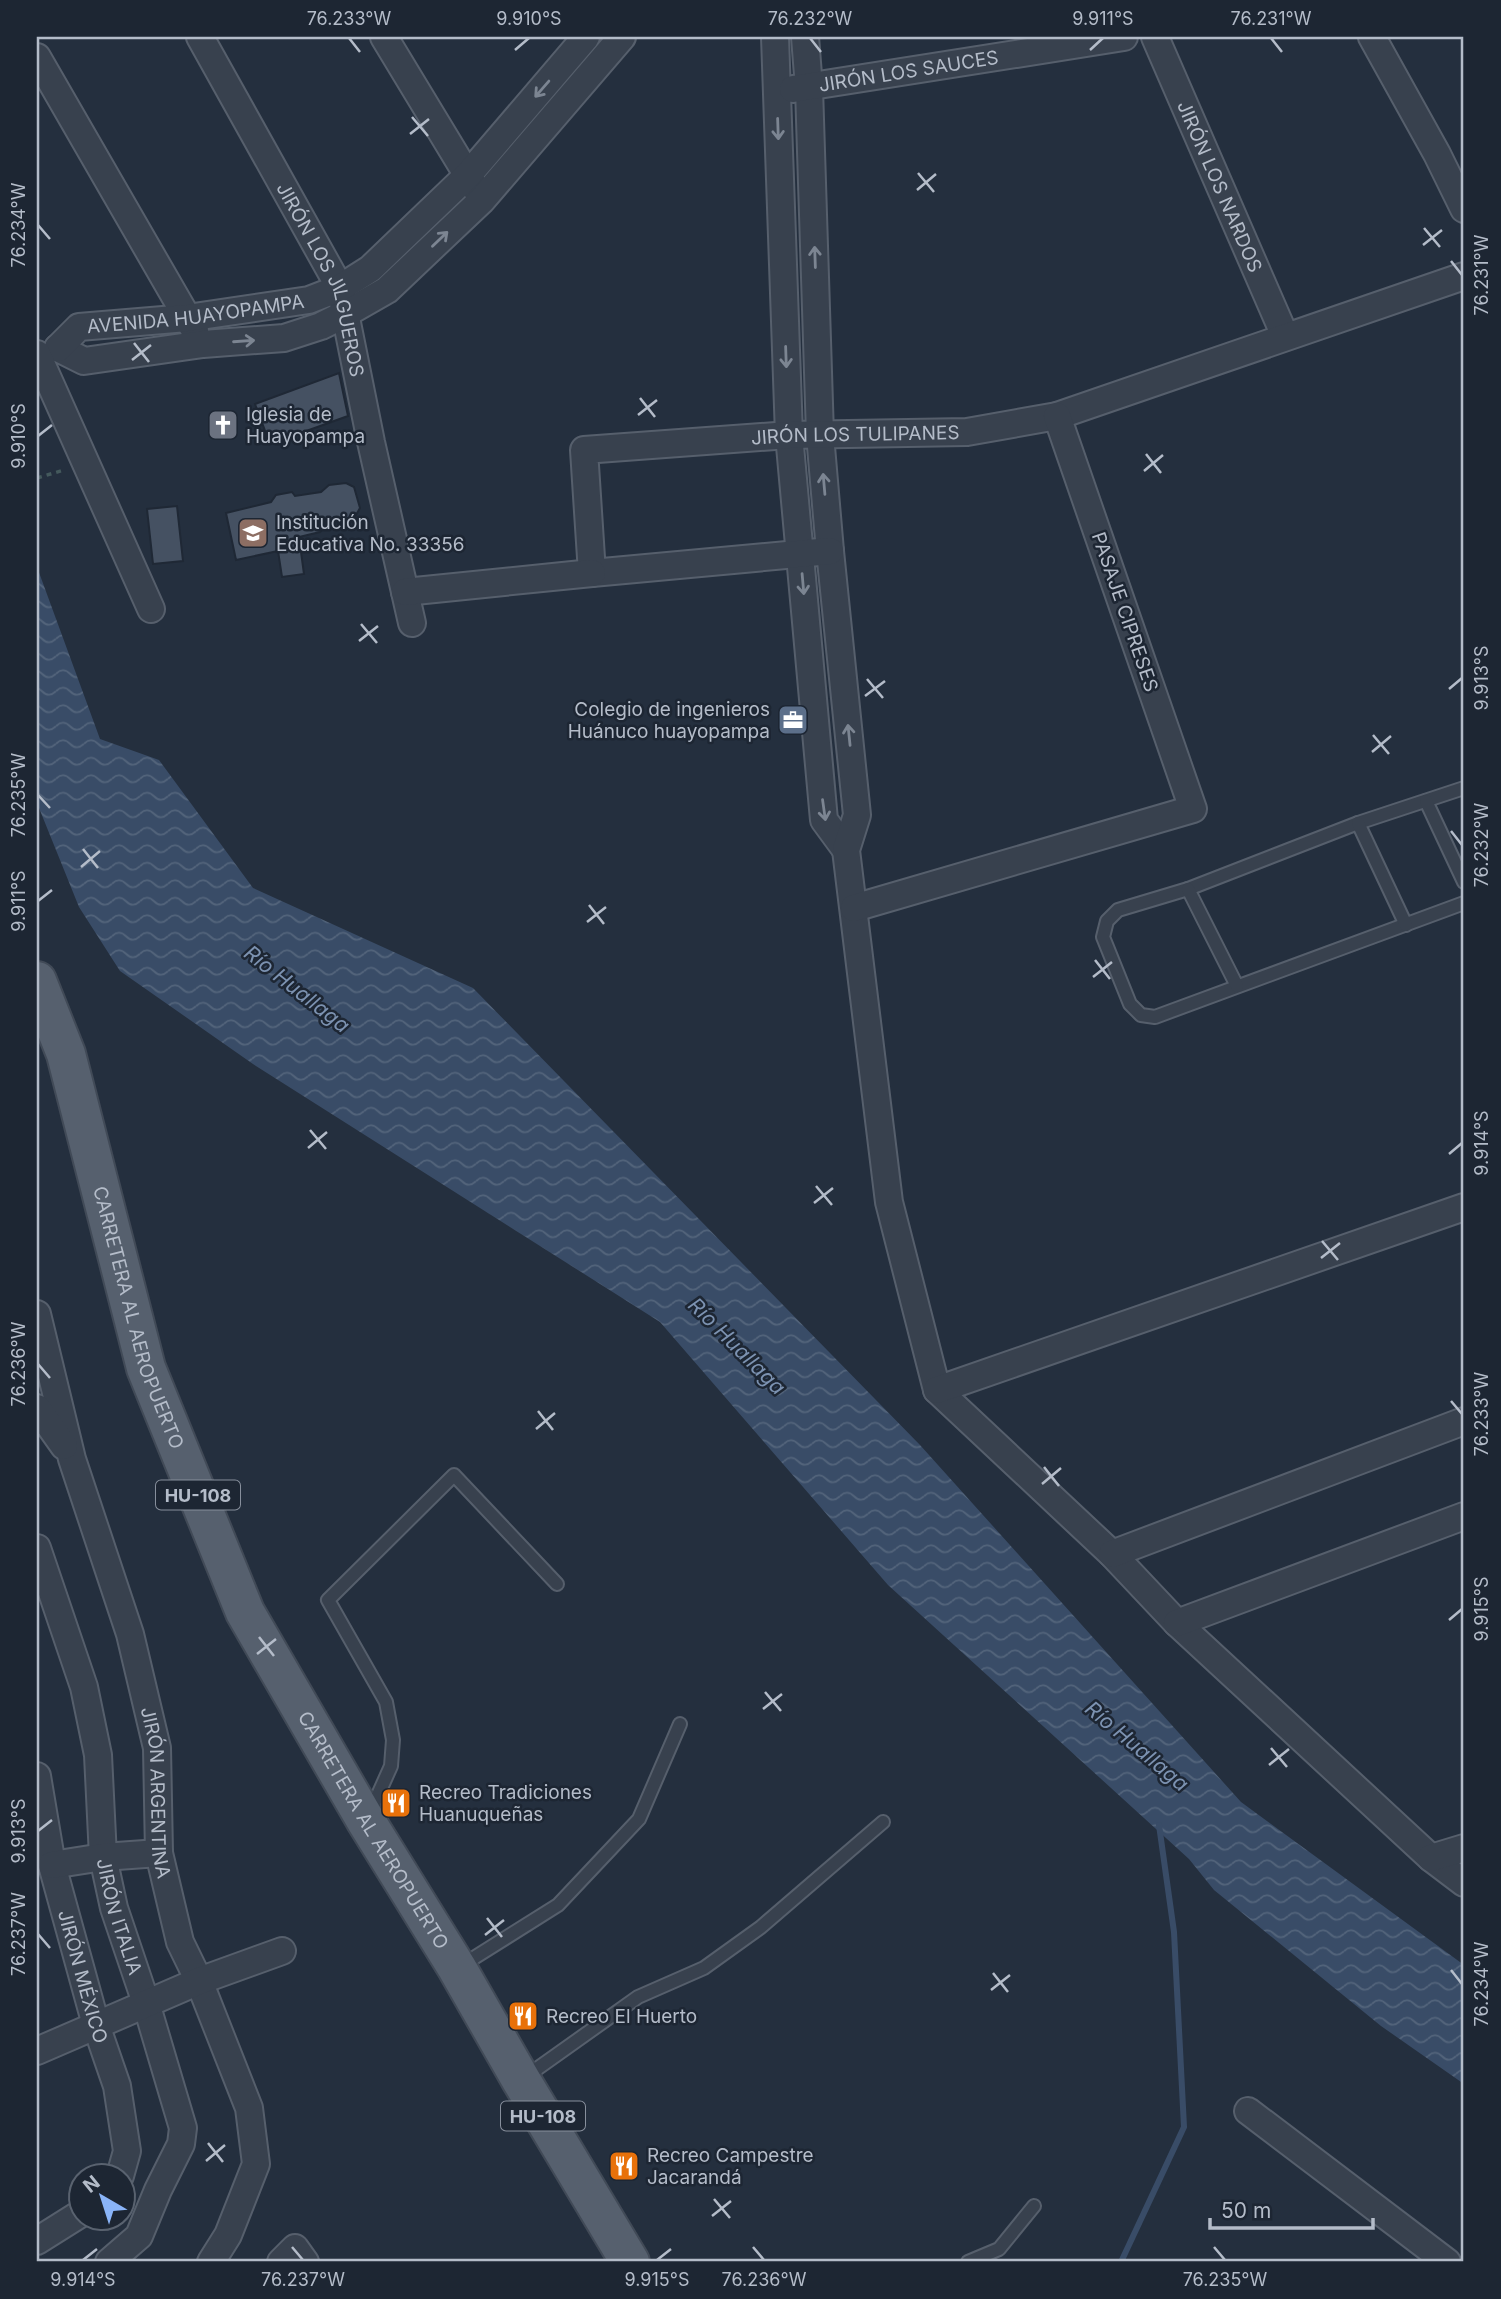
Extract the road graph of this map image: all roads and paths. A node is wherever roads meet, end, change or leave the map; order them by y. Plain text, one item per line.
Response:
1 (200, 37) edge
2 (384, 37) edge
3 (621, 37) edge
4 (775, 37) edge
5 (805, 37) edge
6 (1124, 37) edge
7 (1155, 37) edge
8 (1373, 37) edge
9 (580, 40) edge
10 (37, 57) edge
11 (594, 70) junction
12 (809, 88) junction
13 (777, 91) junction
14 (468, 176) junction
15 (482, 200) junction
16 (1464, 209) edge
17 (1464, 276) edge
18 (340, 288) junction
19 (345, 314) junction
20 (187, 318) junction
21 (1285, 336) junction
22 (203, 344) junction
23 (44, 351) edge
24 (1056, 416) junction
25 (789, 435) junction
26 (820, 435) junction
27 (59, 473) dead end
28 (37, 478) edge
29 (830, 551) junction
30 (800, 552) junction
31 (592, 573) junction
32 (405, 592) junction
33 (151, 609) dead end
34 (412, 623) dead end
35 (1464, 788) edge
36 (1426, 802) junction
37 (1358, 823) junction
38 (846, 850) junction
39 (1464, 882) edge
40 (1188, 889) junction
41 (1464, 903) edge
42 (854, 908) junction
43 (1406, 925) junction
44 (37, 981) edge
45 (1237, 986) junction
46 (1464, 1208) edge
47 (37, 1314) edge
48 (937, 1390) junction
49 (37, 1408) edge
50 (1463, 1424) edge
51 (72, 1459) junction
52 (1464, 1516) edge
53 (37, 1548) edge
54 (1112, 1554) junction
55 (557, 1584) dead end
56 (1177, 1623) junction
57 (680, 1724) dead end
58 (37, 1776) edge
59 (366, 1821) junction
60 (883, 1822) dead end
61 (1464, 1848) edge
62 (159, 1853) junction
63 (103, 1857) junction
64 (1431, 1858) junction
65 (52, 1865) junction
66 (1464, 1883) edge
67 (282, 1951) dead end
68 (457, 1968) junction
69 (199, 1981) junction
70 (146, 2003) junction
71 (96, 2025) junction
72 (37, 2051) edge
73 (521, 2080) junction
74 (1248, 2111) dead end
75 (127, 2151) junction
76 (124, 2162) edge
77 (1034, 2206) dead end
78 (66, 2223) edge
79 (139, 2236) junction
80 (37, 2241) edge
81 (109, 2262) edge
82 (211, 2262) edge
83 (630, 2262) edge
84 (968, 2262) edge
85 (1447, 2262) edge

1 - 18 street, JIRÓN LOS JILGUEROS
2 - 14 street
3 - 11 street, AVENIDA HUAYOPAMPA
4 - 13 street
5 - 12 street
6 - 12 street, JIRÓN LOS SAUCES
7 - 21 street, JIRÓN LOS NARDOS
8 - 16 street
9 - 11 street
9 -> 14 street, AVENIDA HUAYOPAMPA
10 - 20 street
11 - 15 street, AVENIDA HUAYOPAMPA
12 - 13 street, JIRÓN LOS SAUCES
26 -> 12 street
13 -> 25 street
14 - 15 street
14 - 18 street, AVENIDA HUAYOPAMPA
19 -> 15 street, AVENIDA HUAYOPAMPA
17 - 21 street, JIRÓN LOS TULIPANES
18 - 19 street, JIRÓN LOS JILGUEROS
18 - 20 street, AVENIDA HUAYOPAMPA
22 -> 19 street, AVENIDA HUAYOPAMPA
19 - 32 street, JIRÓN LOS JILGUEROS
20 - 22 street
20 - 23 street, AVENIDA HUAYOPAMPA
21 - 24 street, JIRÓN LOS TULIPANES
22 - 23 street, AVENIDA HUAYOPAMPA
23 - 33 street
24 - 26 street, JIRÓN LOS TULIPANES
24 - 42 street, PASAJE CIPRESES
25 - 26 street, JIRÓN LOS TULIPANES
25 - 30 street
25 - 31 street, JIRÓN LOS TULIPANES
29 -> 26 street
27 - 28 path
29 - 30 street
38 -> 29 street
30 - 31 street
30 -> 38 street
31 - 32 street
32 - 34 street, JIRÓN LOS JILGUEROS
35 - 36 lane
36 - 37 lane
36 - 39 lane
37 - 40 lane
37 - 43 lane
38 - 42 street
40 - 45 lane
40 - 45 lane
41 - 43 lane
42 - 48 street
43 - 45 lane
44 - 59 main road, CARRETERA AL AEROPUERTO / HU-108
46 - 48 street
47 - 51 street, JIRÓN ARGENTINA
48 - 54 street
49 - 51 street
50 - 54 street
51 - 62 street, JIRÓN ARGENTINA
52 - 56 street
53 - 63 street, JIRÓN ITALIA
54 - 56 street
55 - 59 lane
56 - 64 street
57 - 68 lane
58 - 65 street, JIRÓN MÉXICO
59 - 68 main road, CARRETERA AL AEROPUERTO / HU-108
60 - 73 lane
61 - 64 street
62 - 63 street
62 - 69 street, JIRÓN ARGENTINA
63 - 65 street
63 - 70 street, JIRÓN ITALIA
64 - 66 street
65 - 71 street, JIRÓN MÉXICO
67 - 69 street
68 - 73 main road, HU-108
69 - 70 street
69 - 82 street, JIRÓN ARGENTINA
70 - 71 street
70 - 79 street, JIRÓN ITALIA
71 - 72 street
71 - 75 street, JIRÓN MÉXICO
73 - 83 main road, HU-108
74 - 85 street
75 - 76 street, JIRÓN MÉXICO
75 - 79 street
77 - 84 lane
78 - 80 street
79 - 81 street, JIRÓN ITALIA

